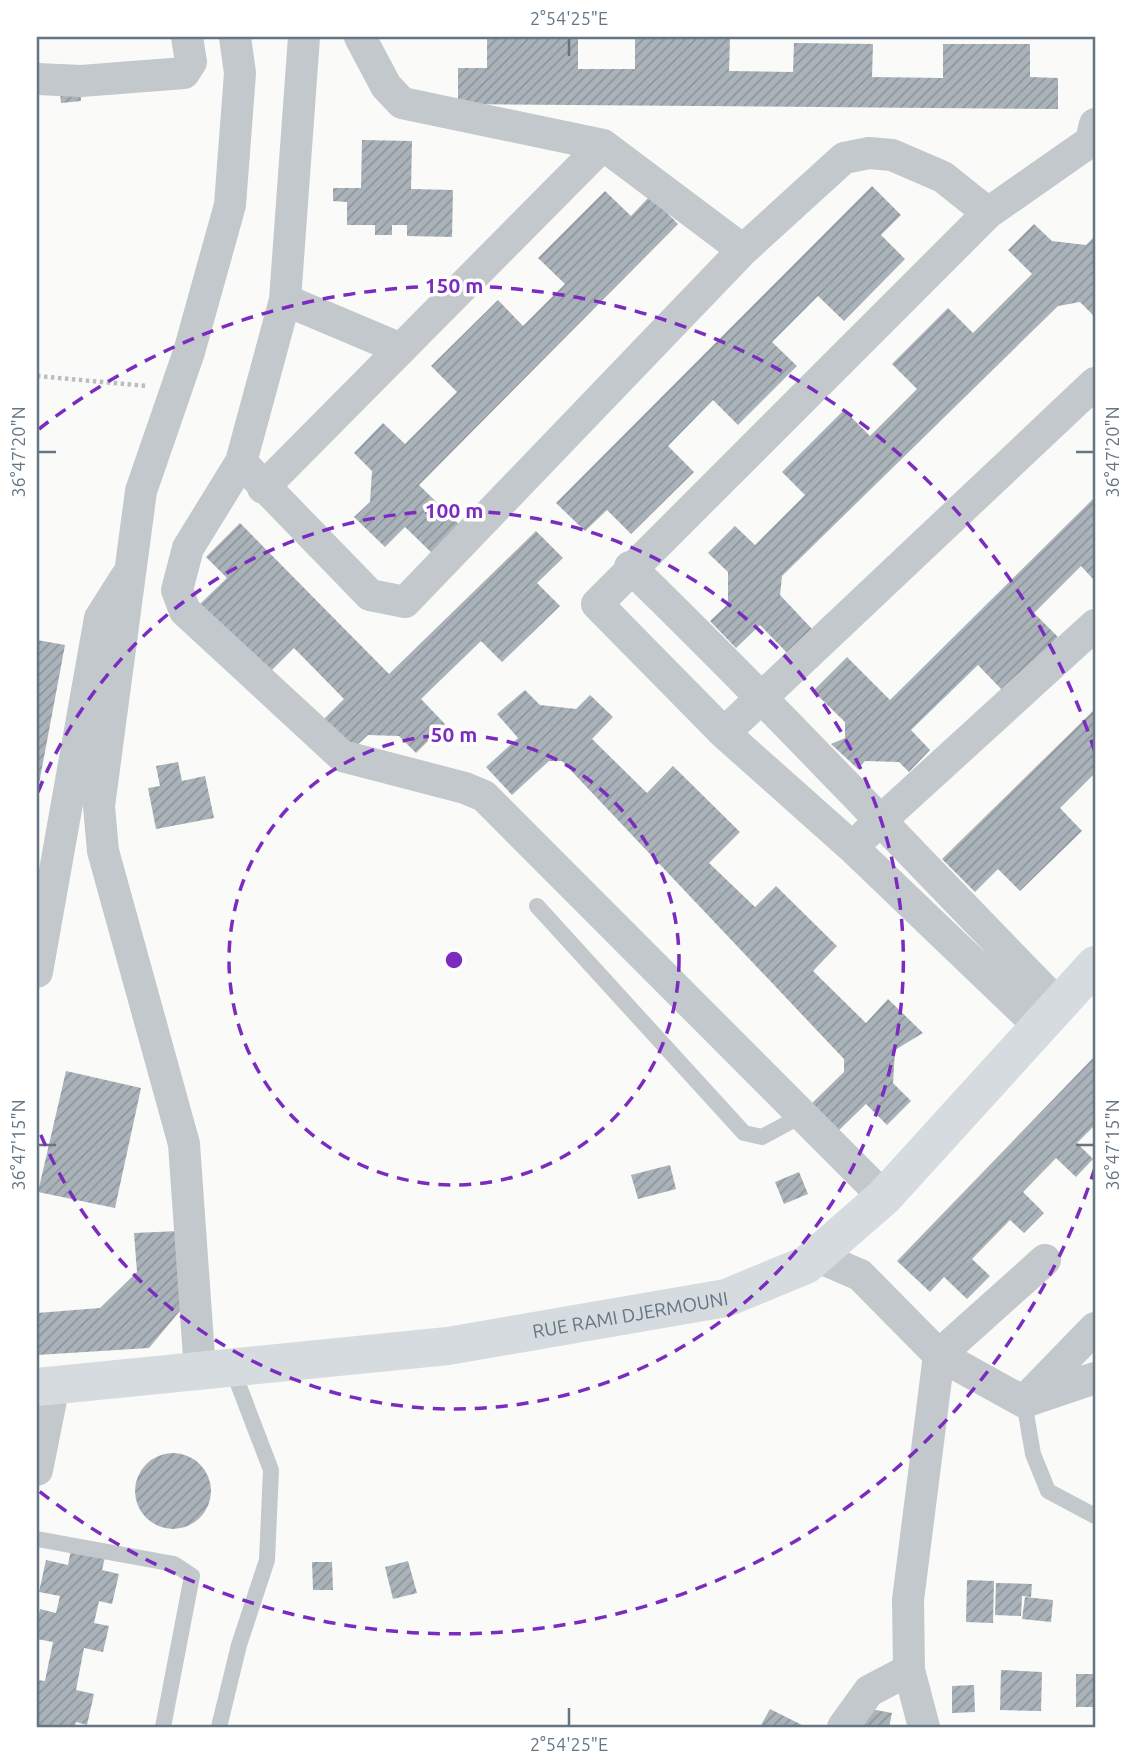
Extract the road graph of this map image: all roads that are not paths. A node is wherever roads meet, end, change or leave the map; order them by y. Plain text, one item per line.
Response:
1 (187, 37) edge
2 (236, 37) edge
3 (304, 37) edge
4 (360, 37) edge
5 (37, 79) edge
6 (1094, 137) edge
7 (603, 145) junction
8 (988, 213) junction
9 (743, 250) junction
10 (285, 300) junction
11 (401, 349) junction
12 (1095, 383) edge
13 (241, 462) junction
14 (263, 488) junction
15 (630, 567) junction
16 (131, 569) junction
17 (1095, 625) edge
18 (764, 697) junction
19 (724, 733) junction
20 (879, 822) junction
21 (852, 847) junction
22 (537, 906) dead end
23 (37, 969) edge
24 (1073, 995) edge
25 (803, 1115) junction
26 (884, 1197) junction
27 (816, 1256) junction
28 (1045, 1260) dead end
29 (1095, 1328) edge
30 (939, 1355) junction
31 (216, 1369) junction
32 (1095, 1378) edge
33 (45, 1386) edge
34 (1024, 1402) junction
35 (37, 1470) edge
36 (1095, 1516) edge
37 (37, 1539) edge
38 (909, 1670) junction
39 (163, 1727) edge
40 (219, 1727) edge
41 (843, 1727) edge
42 (924, 1727) edge

1 - 5 street
2 - 16 street
3 - 10 street
4 - 7 street
6 - 8 street
7 - 9 street
7 - 11 street
8 - 9 street
8 - 15 street
9 - 14 street
10 - 11 street
10 - 13 street
11 - 14 street
12 - 18 street
13 - 14 street
13 - 25 street
15 - 18 street
15 - 19 street
16 - 23 street
16 - 31 street
17 - 20 street
18 - 19 street
18 - 20 street
19 - 21 street
20 - 21 street
20 - 24 street
21 - 24 street
22 - 25 lane
24 - 26 main road, RUE RAMI DJERMOUNI
25 - 26 street
26 - 27 main road, RUE RAMI DJERMOUNI
27 - 30 street
27 - 31 main road, RUE RAMI DJERMOUNI
28 - 30 street
29 - 34 street
30 - 34 street
30 - 38 street
31 - 33 main road, RUE RAMI DJERMOUNI
31 - 40 lane
32 - 34 street
33 - 35 street
34 - 36 lane
37 - 39 lane
38 - 41 street
38 - 42 street

